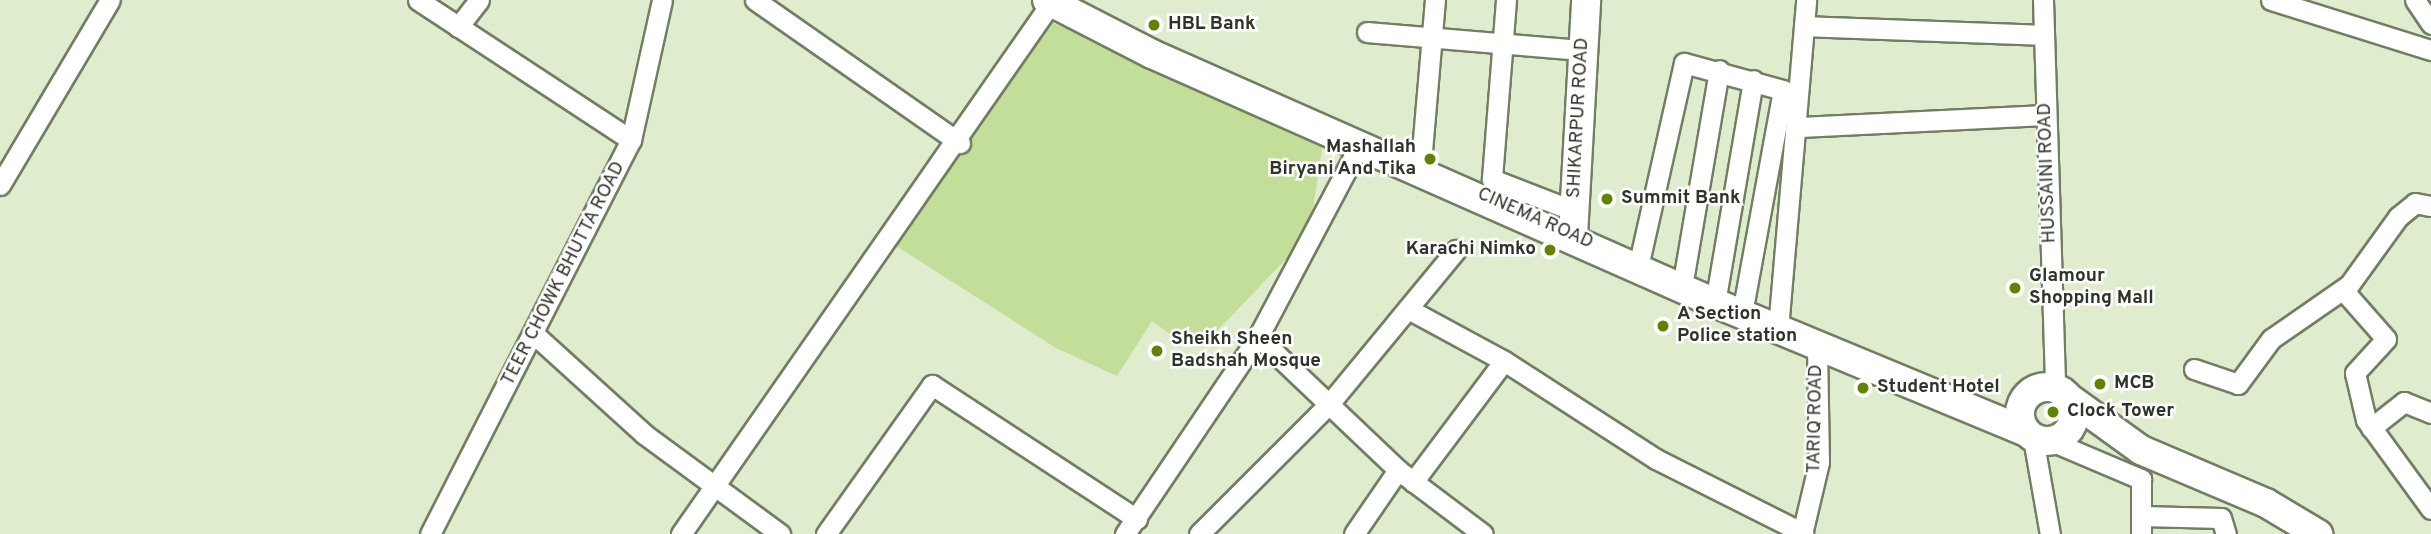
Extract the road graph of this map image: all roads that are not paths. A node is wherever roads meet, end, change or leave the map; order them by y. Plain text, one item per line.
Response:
1 (110, 0) edge
2 (418, 0) edge
3 (479, 0) edge
4 (662, 0) edge
5 (755, 0) edge
6 (1436, 0) edge
7 (1506, 0) edge
8 (1586, 0) edge
9 (1806, 0) edge
10 (2043, 0) edge
11 (2271, 0) edge
12 (2414, 0) edge
13 (1050, 1) edge
14 (2431, 24) edge
15 (1804, 26) junction
16 (458, 27) junction
17 (1367, 32) dead end
18 (2044, 35) junction
19 (1432, 37) junction
20 (1503, 43) junction
21 (1583, 50) junction
22 (2431, 50) edge
23 (1719, 70) junction
24 (1754, 80) junction
25 (2046, 115) junction
26 (1799, 127) junction
27 (631, 140) junction
28 (960, 143) junction
29 (1359, 146) junction
30 (1422, 150) dead end
31 (0, 185) edge
32 (2431, 206) edge
33 (1573, 224) junction
34 (1456, 250) dead end
35 (1637, 267) junction
36 (1682, 287) junction
37 (2343, 290) junction
38 (1715, 303) junction
39 (1408, 309) junction
40 (1742, 314) junction
41 (1779, 328) junction
42 (535, 335) junction
43 (1258, 337) junction
44 (1817, 344) junction
45 (1504, 360) junction
46 (2194, 369) dead end
47 (2062, 393) junction
48 (1329, 404) junction
49 (2431, 413) edge
50 (2371, 428) junction
51 (2037, 437) junction
52 (2141, 450) junction
53 (1405, 476) junction
54 (2141, 479) junction
55 (713, 489) junction
56 (2431, 509) edge
57 (2141, 525) edge
58 (1131, 526) edge
59 (1803, 533) edge
60 (430, 534) edge
61 (681, 534) edge
62 (780, 534) edge
63 (826, 534) edge
64 (1199, 534) edge
65 (1354, 534) edge
66 (1483, 534) edge
67 (2050, 534) edge
68 (2226, 534) edge
69 (2318, 534) edge

1 - 31 street
2 - 16 street
3 - 16 street
4 - 27 street, TEER CHOWK BHUTTA ROAD
5 - 28 street
6 - 19 street
7 - 20 street
8 - 21 street, SHIKARPUR ROAD
9 - 15 street
10 - 18 street, HUSSAINI ROAD
11 - 22 street
12 - 14 street
13 - 28 street
13 - 29 street, CINEMA ROAD
15 - 18 street
15 - 26 street
16 - 27 street
17 - 19 street
18 - 25 street, HUSSAINI ROAD
19 - 20 street
19 - 30 street
20 - 21 street
20 - 33 street
21 - 33 street, SHIKARPUR ROAD
23 - 24 street
23 - 35 street
23 - 36 street
24 - 38 street
24 - 40 street
25 - 26 street
25 - 47 street, HUSSAINI ROAD
26 - 41 street
27 - 42 street, TEER CHOWK BHUTTA ROAD
28 - 55 street
29 - 33 street, CINEMA ROAD
29 - 43 street
32 - 37 street
33 - 35 street, CINEMA ROAD
34 - 39 street
35 - 36 street, CINEMA ROAD
36 - 38 street, CINEMA ROAD
37 - 46 street
37 - 50 street
38 - 40 street, CINEMA ROAD
39 - 45 street
39 - 48 street
40 - 41 street, CINEMA ROAD
41 - 44 street, CINEMA ROAD
42 - 55 street
42 - 60 street, TEER CHOWK BHUTTA ROAD
43 - 48 street
43 - 58 street
44 - 51 street, CINEMA ROAD
44 - 59 street, TARIQ ROAD
45 - 53 street
45 - 59 street
47 - 51 street
47 - 51 street
47 - 52 street
48 - 53 street
48 - 64 street
49 - 50 street
50 - 56 street
51 - 54 street
51 - 67 street
52 - 54 street
52 - 69 street
53 - 65 street
53 - 66 street
54 - 57 street
55 - 61 street
55 - 62 street
57 - 68 street
58 - 63 street

